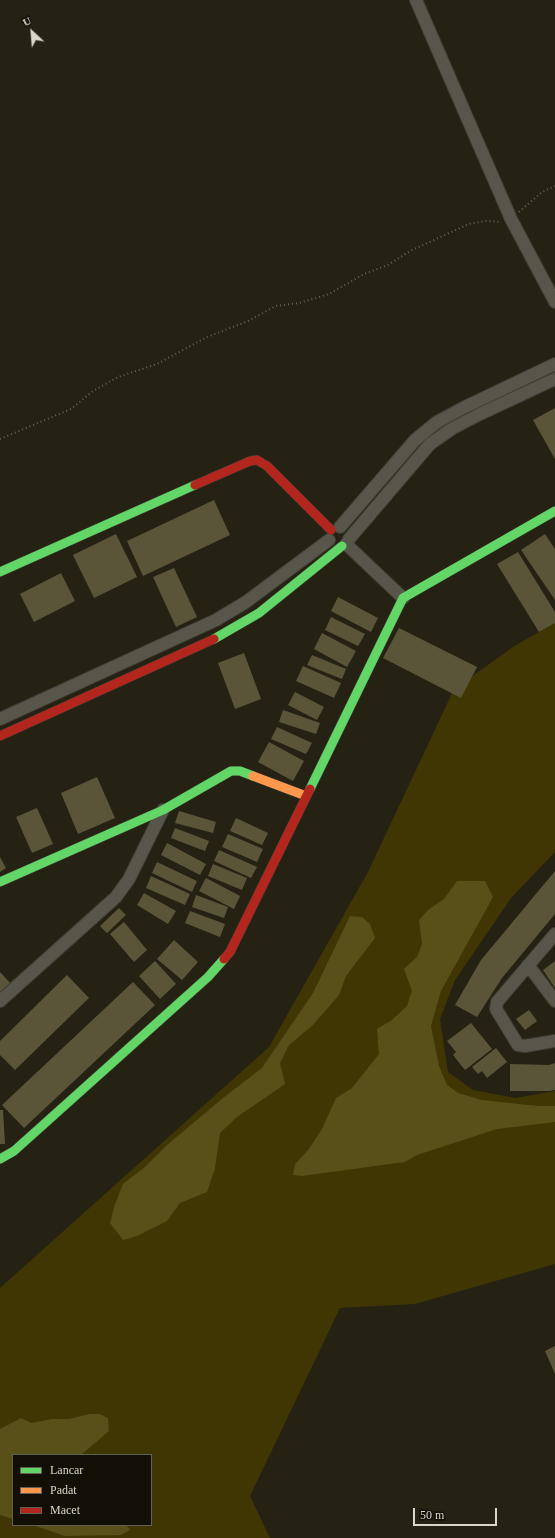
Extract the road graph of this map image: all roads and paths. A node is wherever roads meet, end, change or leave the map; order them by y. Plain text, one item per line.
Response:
1 (416, 0) edge
2 (555, 186) edge
3 (511, 219) junction
4 (555, 302) edge
5 (555, 364) edge
6 (555, 379) edge
7 (0, 439) edge
8 (555, 511) edge
9 (333, 532) junction
10 (345, 543) junction
11 (0, 572) edge
12 (403, 598) junction
13 (64, 690) junction
14 (70, 704) junction
15 (0, 719) edge
16 (0, 736) edge
17 (306, 796) junction
18 (163, 810) junction
19 (0, 882) edge
20 (555, 934) edge
21 (528, 965) junction
22 (0, 1001) edge
23 (555, 1001) edge
24 (555, 1041) edge
25 (0, 1151) edge
26 (14, 1151) junction
27 (0, 1159) edge

1 - 3 street
2 - 3 path
3 - 4 street
3 - 7 path
5 - 9 street
6 - 10 street
8 - 12 street
9 - 10 street
9 - 10 street
9 - 11 street
9 - 13 street
10 - 12 street
10 - 14 street
12 - 17 street
13 - 14 street
13 - 15 street
14 - 16 street
17 - 18 street
17 - 26 street
18 - 19 street
18 - 22 street
20 - 21 street
21 - 23 street
21 - 24 street
25 - 26 street
26 - 27 street

